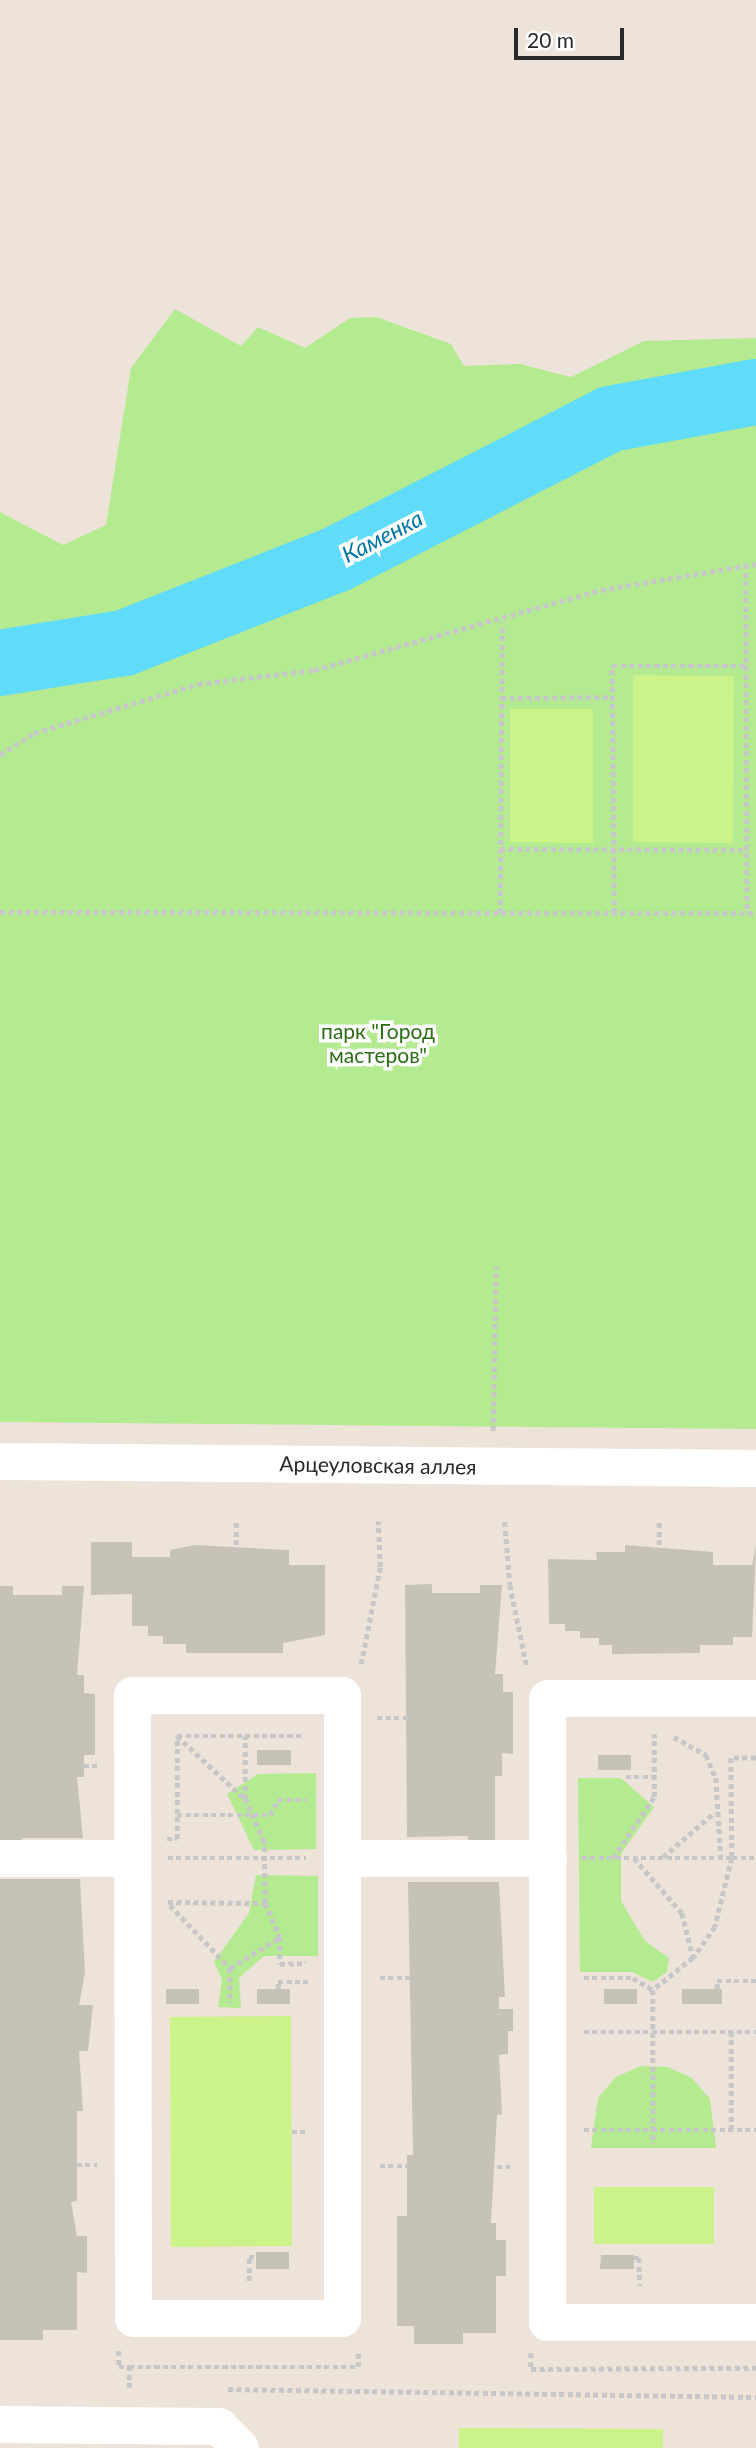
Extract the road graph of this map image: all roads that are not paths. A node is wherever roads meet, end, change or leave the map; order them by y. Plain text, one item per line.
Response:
1 (0, 1461) edge
2 (756, 1468) edge
3 (756, 1698) edge
4 (342, 1857) junction
5 (0, 1858) edge
6 (132, 1858) junction
7 (563, 1858) junction
8 (756, 2322) edge
9 (0, 2424) edge
10 (240, 2448) edge

1 - 2 street, Арцеуловская аллея
3 - 7 street
4 - 6 street
4 - 6 street
4 - 7 street
5 - 6 street
7 - 8 street
9 - 10 street

